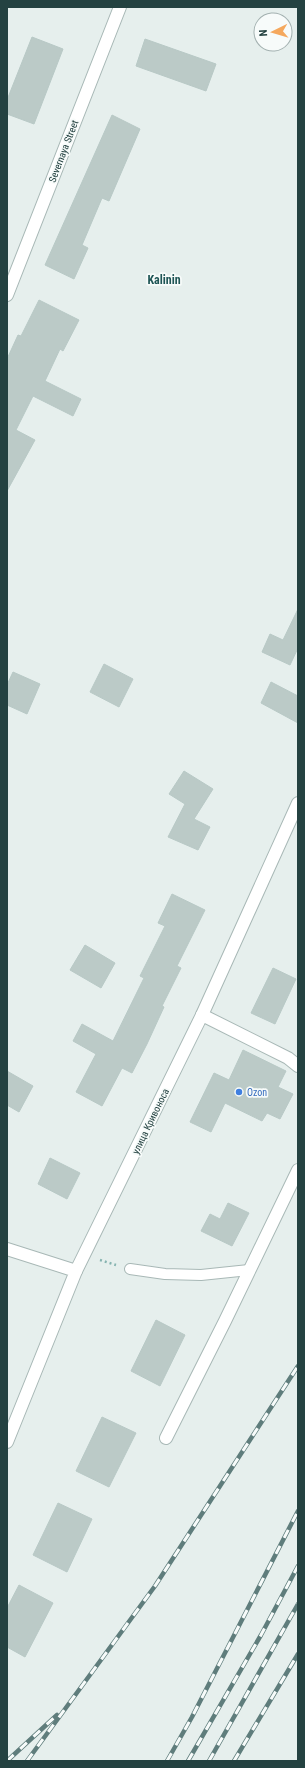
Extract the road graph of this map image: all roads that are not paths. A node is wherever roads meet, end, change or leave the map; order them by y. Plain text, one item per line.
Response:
1 (120, 7) edge
2 (7, 295) edge
3 (298, 803) edge
4 (202, 1015) junction
5 (298, 1066) edge
6 (298, 1170) edge
7 (7, 1249) edge
8 (130, 1269) road end
9 (250, 1270) junction
10 (76, 1271) junction
11 (166, 1438) dead end
12 (7, 1442) edge

1 - 2 street, Severnaya Street
3 - 4 street, улица Кривоноса
4 - 5 street
4 - 10 street, улица Кривоноса
6 - 9 street
7 - 10 street
8 - 9 lane
9 - 11 street
10 - 12 street, улица Кривоноса

